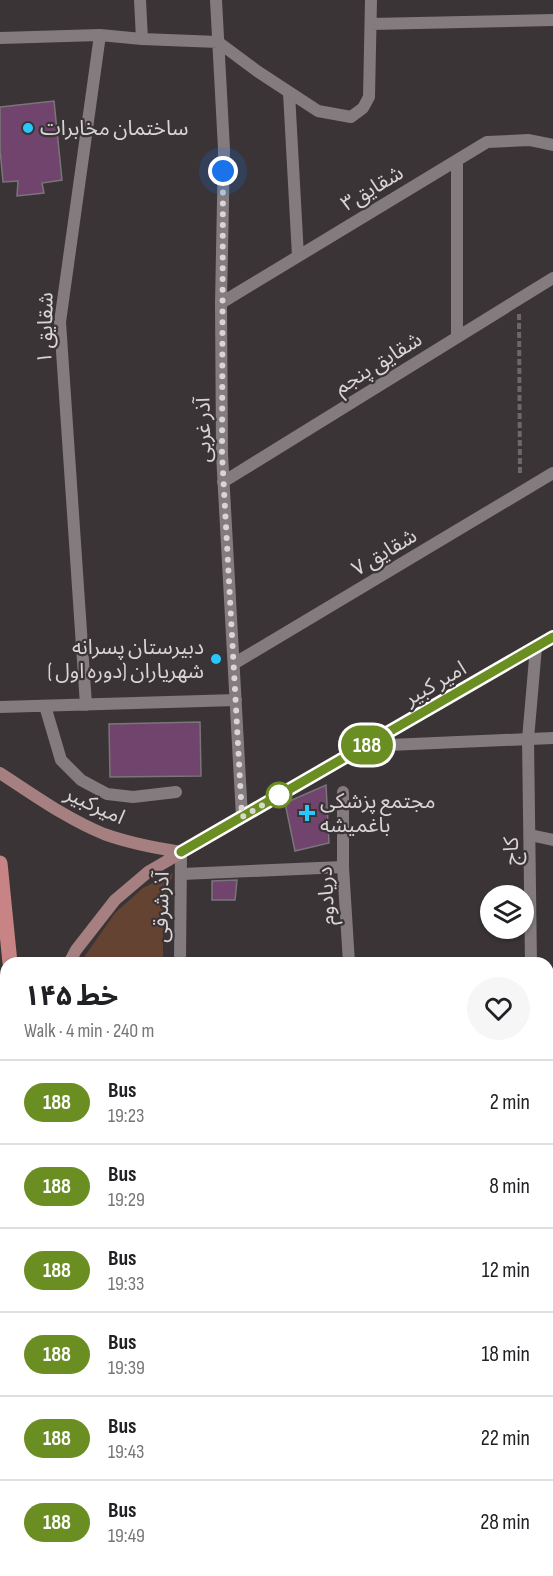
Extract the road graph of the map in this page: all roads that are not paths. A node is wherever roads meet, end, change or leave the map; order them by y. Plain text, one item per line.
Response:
1 (140, 0) edge
2 (216, 0) edge
3 (371, 0) edge
4 (553, 20) edge
5 (371, 24) junction
6 (100, 35) junction
7 (0, 38) edge
8 (142, 39) junction
9 (197, 42) dead end
10 (218, 42) junction
11 (290, 93) junction
12 (553, 145) edge
13 (457, 160) junction
14 (298, 256) junction
15 (553, 278) edge
16 (221, 303) junction
17 (457, 337) junction
18 (553, 473) edge
19 (223, 482) junction
20 (553, 637) edge
21 (536, 647) junction
22 (235, 663) junction
23 (236, 700) junction
24 (86, 705) junction
25 (45, 706) junction
26 (0, 707) edge
27 (553, 738) edge
28 (528, 739) junction
29 (366, 746) junction
30 (0, 773) edge
31 (176, 792) dead end
32 (343, 792) dead end
33 (242, 817) junction
34 (530, 835) junction
35 (553, 840) edge
36 (181, 852) junction
37 (0, 863) edge
38 (343, 867) junction
39 (182, 874) junction
40 (8, 957) edge
41 (72, 957) edge
42 (180, 957) edge
43 (349, 957) edge
44 (531, 957) edge

1 - 8 street
2 - 10 street, آذر غربی
3 - 5 street
4 - 5 street
5 - 11 street
6 - 7 street
6 - 8 street
6 - 24 street, شقایق ۱
8 - 10 street
9 - 10 street
10 - 11 street
10 - 16 street, آذر غربی
11 - 14 street
12 - 13 street, شقایق۳
13 - 14 street, شقایق۳
13 - 17 street
14 - 16 street, شقایق۳
15 - 17 street, شقایق پنجم
16 - 19 street, آذر غربی
17 - 19 street, شقایق پنجم
18 - 22 street, شقایق ۷
19 - 22 street, آذر غربی
20 - 21 main road, امیر کبیر
21 - 28 street, کاج
21 - 29 main road, امیر کبیر
22 - 23 street, آذر غربی
23 - 24 street
23 - 33 street, آذر غربی
24 - 25 street
25 - 26 street
25 - 31 street
27 - 28 street
28 - 29 street
28 - 34 street, کاج
29 - 33 main road, امیر کبیر
30 - 36 main road, امیرکبیر
32 - 38 street, دریادوم
33 - 36 main road, امیر کبیر
34 - 35 street
34 - 44 street, کاج
36 - 39 street, آذرشرقی
36 - 41 main road, امیر کبیر
37 - 40 main road
38 - 39 street
38 - 43 street, دریادوم
39 - 42 street, آذرشرقی

